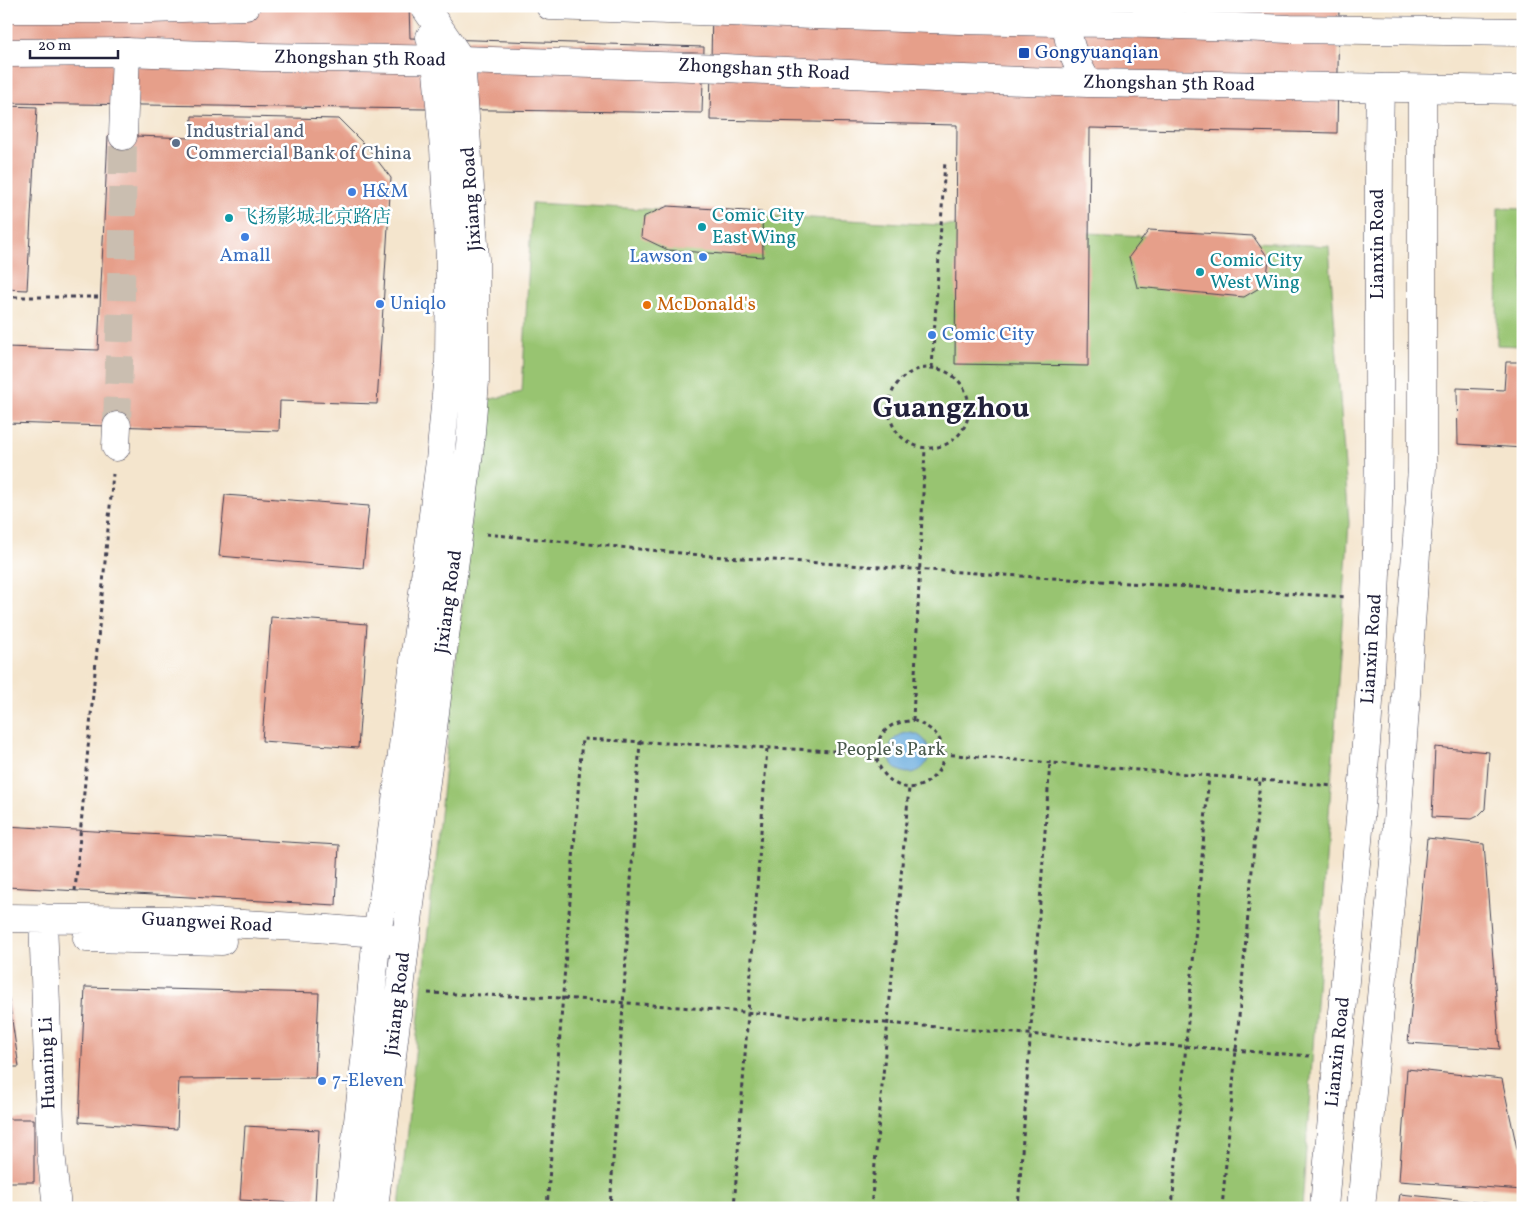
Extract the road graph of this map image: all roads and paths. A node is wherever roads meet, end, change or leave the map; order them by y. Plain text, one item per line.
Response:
1 (246, 6) edge
2 (423, 6) edge
3 (550, 6) edge
4 (6, 9) edge
5 (967, 13) edge
6 (1065, 14) edge
7 (1523, 32) edge
8 (126, 52) junction
9 (6, 54) edge
10 (449, 61) junction
11 (1088, 83) junction
12 (1380, 88) junction
13 (1422, 89) junction
14 (1523, 90) edge
15 (123, 136) tunnel mouth
16 (945, 161) dead end
17 (100, 297) dead end
18 (6, 298) edge
19 (932, 368) junction
20 (116, 437) dead end
21 (925, 448) junction
22 (459, 531) junction
23 (920, 569) junction
24 (1375, 599) junction
25 (913, 720) junction
26 (640, 741) junction
27 (767, 748) junction
28 (876, 753) junction
29 (944, 754) junction
30 (1050, 762) junction
31 (1209, 775) junction
32 (1260, 780) junction
33 (909, 788) junction
34 (1362, 788) junction
35 (6, 918) edge
36 (73, 918) junction
37 (43, 927) junction
38 (6, 936) edge
39 (377, 942) junction
40 (405, 946) junction
41 (456, 994) dead end
42 (563, 998) junction
43 (623, 1003) junction
44 (748, 1012) junction
45 (888, 1023) junction
46 (1030, 1034) junction
47 (1186, 1046) junction
48 (1236, 1050) junction
49 (1338, 1058) junction
50 (57, 1208) edge
51 (348, 1208) edge
52 (374, 1208) edge
53 (547, 1208) edge
54 (610, 1208) edge
55 (734, 1208) edge
56 (871, 1208) edge
57 (1018, 1208) edge
58 (1172, 1208) edge
59 (1222, 1208) edge
60 (1324, 1208) edge
61 (1361, 1208) edge

1 - 4 street
2 - 10 street, Jixiang Road
3 - 5 street
5 - 6 street
6 - 7 street
6 - 11 street
8 - 9 street, Zhongshan 5th Road
8 - 10 street, Zhongshan 5th Road
8 - 15 street
10 - 11 street, Zhongshan 5th Road
10 - 22 street, Jixiang Road
10 - 39 street, Jixiang Road
11 - 12 street, Zhongshan 5th Road
12 - 13 street, Zhongshan 5th Road
12 - 24 street, Lianxin Road
13 - 14 street, Zhongshan 5th Road
13 - 61 street, Lianxin Road
16 - 19 path
17 - 18 path
19 - 21 path
19 - 21 path
20 - 36 path
21 - 23 path
22 - 23 path
22 - 40 street, Jixiang Road
23 - 24 path
23 - 25 path
24 - 34 street, Lianxin Road
25 - 28 path
25 - 29 path
26 - 27 path
26 - 42 path
26 - 43 path
27 - 28 path
27 - 44 path
28 - 33 path
29 - 30 path
29 - 33 path
30 - 31 path
30 - 46 path
31 - 32 path
31 - 47 path
32 - 34 path
32 - 48 path
33 - 45 path
34 - 49 street, Lianxin Road
35 - 37 street, Guangwei Road
36 - 37 street, Guangwei Road
36 - 39 street, Guangwei Road
37 - 38 street, Guangwei Road
37 - 39 street, Guangwei Road
37 - 50 street, Huaning Li
39 - 40 street, Guangwei Road
39 - 51 street, Jixiang Road
40 - 52 street, Jixiang Road
41 - 42 path
42 - 43 path
42 - 53 path
43 - 44 path
43 - 54 path
44 - 45 path
44 - 55 path
45 - 46 path
45 - 56 path
46 - 47 path
46 - 57 path
47 - 48 path
47 - 58 path
48 - 49 path
48 - 59 path
49 - 60 street, Lianxin Road

